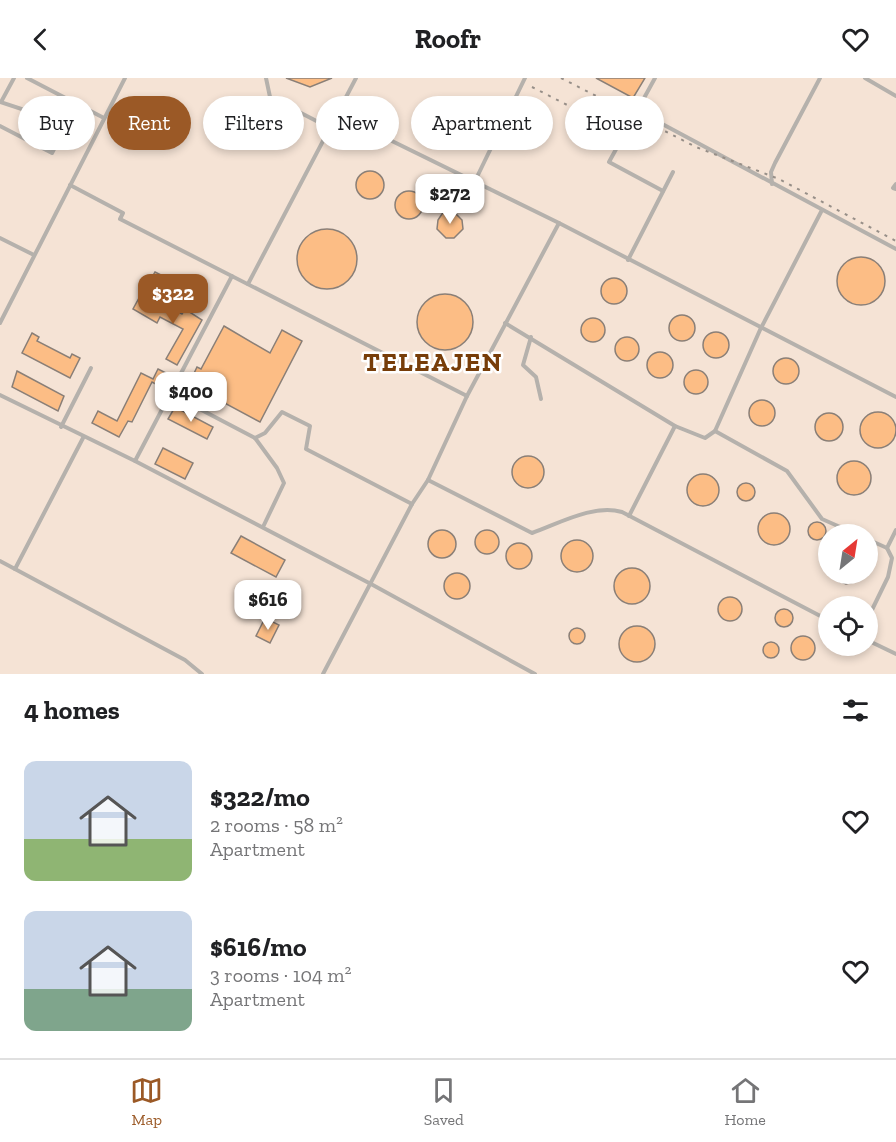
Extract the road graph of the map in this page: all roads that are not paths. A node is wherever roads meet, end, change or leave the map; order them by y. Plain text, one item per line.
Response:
1 (14, 78) edge
2 (27, 78) edge
3 (125, 78) edge
4 (266, 78) edge
5 (356, 78) edge
6 (525, 78) edge
7 (656, 78) edge
8 (820, 78) edge
9 (865, 78) edge
10 (346, 96) edge
11 (646, 96) edge
12 (896, 96) edge
13 (1, 102) edge
14 (104, 118) junction
15 (316, 121) edge
16 (664, 125) edge
17 (0, 126) edge
18 (399, 144) edge
19 (318, 150) edge
20 (616, 150) edge
21 (673, 172) dead end
22 (475, 181) junction
23 (896, 183) edge
24 (772, 184) junction
25 (70, 185) junction
26 (896, 189) edge
27 (663, 192) junction
28 (822, 210) junction
29 (559, 224) junction
30 (0, 238) edge
31 (896, 249) edge
32 (34, 255) junction
33 (628, 260) junction
34 (232, 276) junction
35 (248, 284) junction
36 (505, 322) junction
37 (0, 323) edge
38 (760, 330) junction
39 (531, 337) junction
40 (91, 368) dead end
41 (171, 394) junction
42 (0, 395) edge
43 (467, 396) junction
44 (896, 398) edge
45 (541, 399) dead end
46 (675, 426) junction
47 (61, 427) junction
48 (715, 431) junction
49 (83, 438) junction
50 (255, 438) junction
51 (135, 461) junction
52 (428, 480) junction
53 (412, 504) junction
54 (628, 516) junction
55 (833, 524) edge
56 (263, 527) junction
57 (896, 530) edge
58 (878, 544) edge
59 (887, 548) junction
60 (0, 561) edge
61 (15, 569) junction
62 (371, 584) junction
63 (878, 597) edge
64 (818, 615) edge
65 (878, 645) edge
66 (896, 654) edge
67 (191, 671) edge
68 (202, 674) edge
69 (323, 674) edge
70 (535, 674) edge

1 - 13 lane
2 - 14 lane
3 - 14 lane
4 - 15 lane
5 - 10 lane
6 - 22 lane
7 - 11 lane
8 - 24 lane
9 - 12 lane
13 - 17 lane
14 - 25 lane
16 - 24 lane
18 - 22 lane
19 - 35 lane
20 - 27 lane
21 - 27 lane
22 - 29 lane
23 - 26 lane
24 - 28 lane
25 - 32 lane
25 - 34 lane
27 - 33 lane
28 - 31 lane
28 - 38 lane
29 - 33 lane
29 - 36 lane
30 - 32 lane
32 - 37 lane
33 - 38 lane
34 - 35 lane
34 - 41 lane
35 - 43 lane
36 - 39 lane
36 - 43 lane
38 - 44 lane
38 - 48 lane
39 - 45 lane
39 - 46 lane
40 - 47 lane
41 - 50 lane
41 - 51 lane
42 - 47 lane
43 - 52 lane
46 - 48 lane
46 - 54 lane
47 - 49 lane
48 - 55 lane
49 - 51 lane
49 - 61 lane
50 - 53 lane
50 - 56 lane
51 - 56 lane
52 - 53 lane
52 - 54 lane
53 - 62 lane
54 - 64 lane
56 - 62 lane
57 - 59 lane
58 - 59 lane
59 - 63 lane
60 - 61 lane
61 - 67 lane
62 - 69 lane
62 - 70 lane
65 - 66 lane
67 - 68 lane

